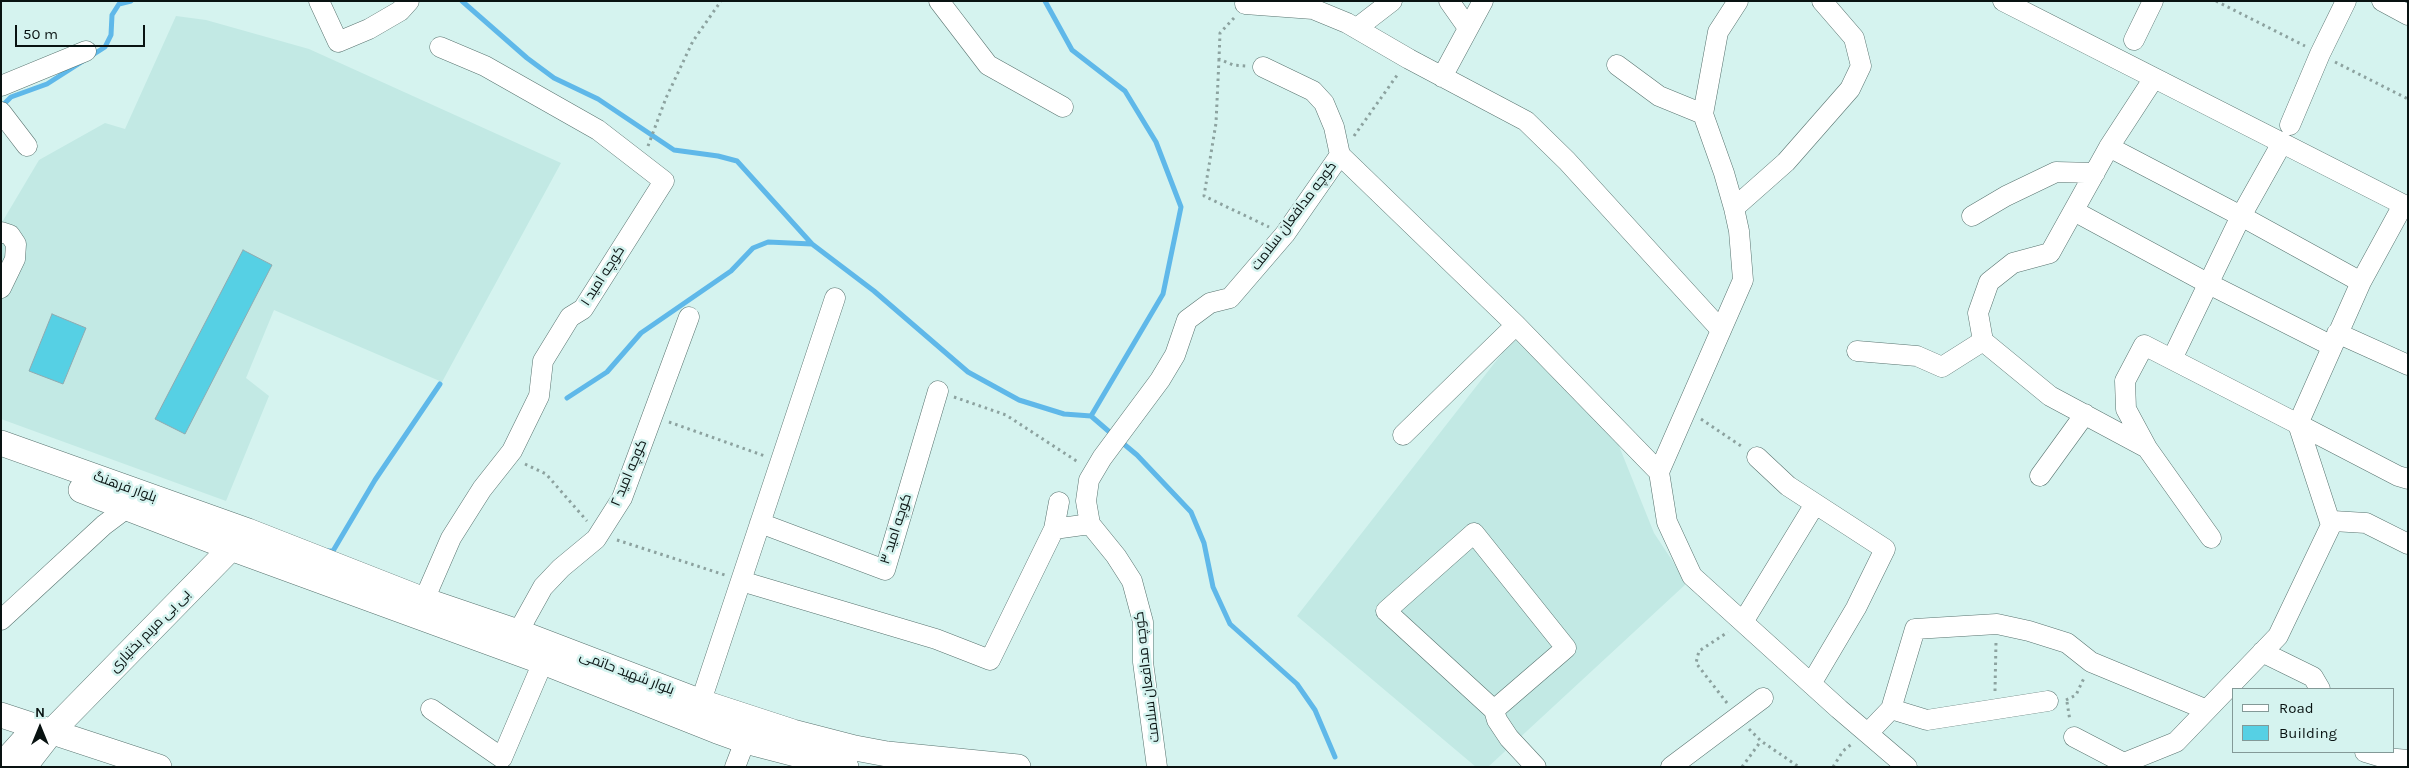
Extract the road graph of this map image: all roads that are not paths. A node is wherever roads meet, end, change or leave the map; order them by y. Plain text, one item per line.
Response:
1 (319, 1) edge
2 (409, 1) edge
3 (939, 1) edge
4 (1392, 1) edge
5 (1449, 1) edge
6 (1482, 1) edge
7 (1738, 1) edge
8 (1822, 1) edge
9 (2002, 1) edge
10 (2153, 1) edge
11 (2346, 1) edge
12 (2382, 1) edge
13 (1246, 4) road end
14 (2408, 15) edge
15 (1357, 28) junction
16 (1468, 28) junction
17 (2134, 40) dead end
18 (440, 47) dead end
19 (86, 51) dead end
20 (1617, 65) dead end
21 (1263, 67) road end
22 (1442, 77) junction
23 (2154, 78) junction
24 (1, 86) edge
25 (1063, 107) dead end
26 (2, 113) edge
27 (1703, 114) junction
28 (2286, 134) junction
29 (27, 146) dead end
30 (2109, 147) junction
31 (1340, 155) junction
32 (2095, 173) junction
33 (2406, 206) edge
34 (1734, 208) junction
35 (2074, 211) junction
36 (1972, 216) dead end
37 (2241, 216) junction
38 (1, 232) edge
39 (2361, 282) junction
40 (2209, 284) junction
41 (1, 288) edge
42 (835, 298) dead end
43 (690, 317) dead end
44 (1516, 325) junction
45 (1721, 330) junction
46 (2335, 340) junction
47 (1983, 341) junction
48 (1857, 351) dead end
49 (2172, 359) junction
50 (2408, 365) edge
51 (938, 391) road end
52 (2085, 414) junction
53 (2298, 424) junction
54 (1403, 435) dead end
55 (1, 443) edge
56 (2147, 448) junction
57 (1757, 457) road end
58 (1, 460) edge
59 (1659, 472) junction
60 (2040, 476) dead end
61 (2408, 479) edge
62 (1059, 502) dead end
63 (1815, 504) junction
64 (128, 507) junction
65 (760, 523) junction
66 (1090, 524) junction
67 (2331, 526) junction
68 (1054, 529) junction
69 (2211, 538) dead end
70 (240, 540) junction
71 (2408, 544) edge
72 (741, 580) junction
73 (424, 600) junction
74 (5, 608) edge
75 (1743, 622) junction
76 (518, 632) junction
77 (2262, 652) junction
78 (543, 662) junction
79 (1811, 684) junction
80 (2319, 688) edge
81 (1763, 698) dead end
82 (2057, 700) road end
83 (78, 704) junction
84 (1891, 708) junction
85 (432, 709) dead end
86 (1494, 710) junction
87 (2207, 710) junction
88 (697, 712) junction
89 (1, 715) edge
90 (44, 728) junction
91 (1868, 733) junction
92 (2074, 737) road end
93 (746, 741) junction
94 (86, 742) junction
95 (2368, 753) edge
96 (2408, 760) edge
97 (2123, 765) edge
98 (1, 766) edge
99 (24, 767) edge
100 (158, 767) edge
101 (735, 767) edge
102 (846, 767) edge
103 (1018, 767) edge
104 (1157, 767) edge
105 (1536, 767) edge
106 (1672, 767) edge
107 (1907, 767) edge

1 - 2 street
3 - 25 street
4 - 15 street
5 - 16 street
6 - 16 street
7 - 27 street
8 - 34 street
9 - 23 street
10 - 17 street
11 - 28 street
12 - 14 street
13 - 15 street
15 - 22 street
16 - 22 street
18 - 73 street, کوچه امید ۱
19 - 24 street
20 - 27 street
21 - 31 street
22 - 45 street
23 - 28 street
23 - 30 street
26 - 29 street
27 - 34 street
28 - 33 street
28 - 37 street
30 - 32 street
30 - 37 street
31 - 44 street, کوچه مدافعان سلامت
31 - 66 street, کوچه مدافعان سلامت
32 - 35 street
32 - 36 street
33 - 39 street
34 - 45 street
35 - 40 street
35 - 47 street
37 - 39 street
37 - 40 street
38 - 41 street
39 - 46 street
40 - 46 street
40 - 49 street
42 - 65 street
43 - 76 street, کوچه امید ۲
44 - 54 street
44 - 59 street, کوچه مدافعان سلامت
45 - 59 street
46 - 50 street
46 - 53 street
47 - 48 street
47 - 52 street
49 - 53 street
49 - 56 street
51 - 65 street, کوچه امید ۳
52 - 56 street
52 - 60 street
53 - 61 street
53 - 67 street
55 - 70 main road, بلوار فرهنگ
56 - 69 street
57 - 63 street
58 - 64 main road, بلوار فرهنگ
59 - 75 street
62 - 68 street
63 - 75 street
63 - 79 street
64 - 70 main road, بلوار فرهنگ
64 - 74 street
65 - 72 street
66 - 68 street
66 - 104 street, کوچه مدافعان سلامت
67 - 71 street
67 - 77 street
68 - 72 street
70 - 73 main road, بلوار شهید حاتمی
70 - 78 main road, بلوار شهید حاتمی
70 - 83 main road, بی بی مریم بختیاری
72 - 88 street
73 - 76 main road, بلوار شهید حاتمی
75 - 79 street
76 - 88 main road, بلوار شهید حاتمی
77 - 80 street
77 - 87 street
78 - 85 street
78 - 88 main road, بلوار شهید حاتمی
79 - 91 street
81 - 106 street
82 - 84 street
83 - 90 main road, بی بی مریم بختیاری
83 - 94 main road
84 - 87 street
84 - 91 street
86 - 86 street
86 - 105 street
87 - 97 street
88 - 93 main road, بلوار شهید حاتمی
88 - 103 main road, بلوار شهید حاتمی
89 - 90 main road
90 - 94 main road
90 - 98 main road
90 - 99 main road
91 - 107 street
92 - 97 street
93 - 101 street
93 - 102 main road, بلوار شهید حاتمی
94 - 100 main road
95 - 96 street

